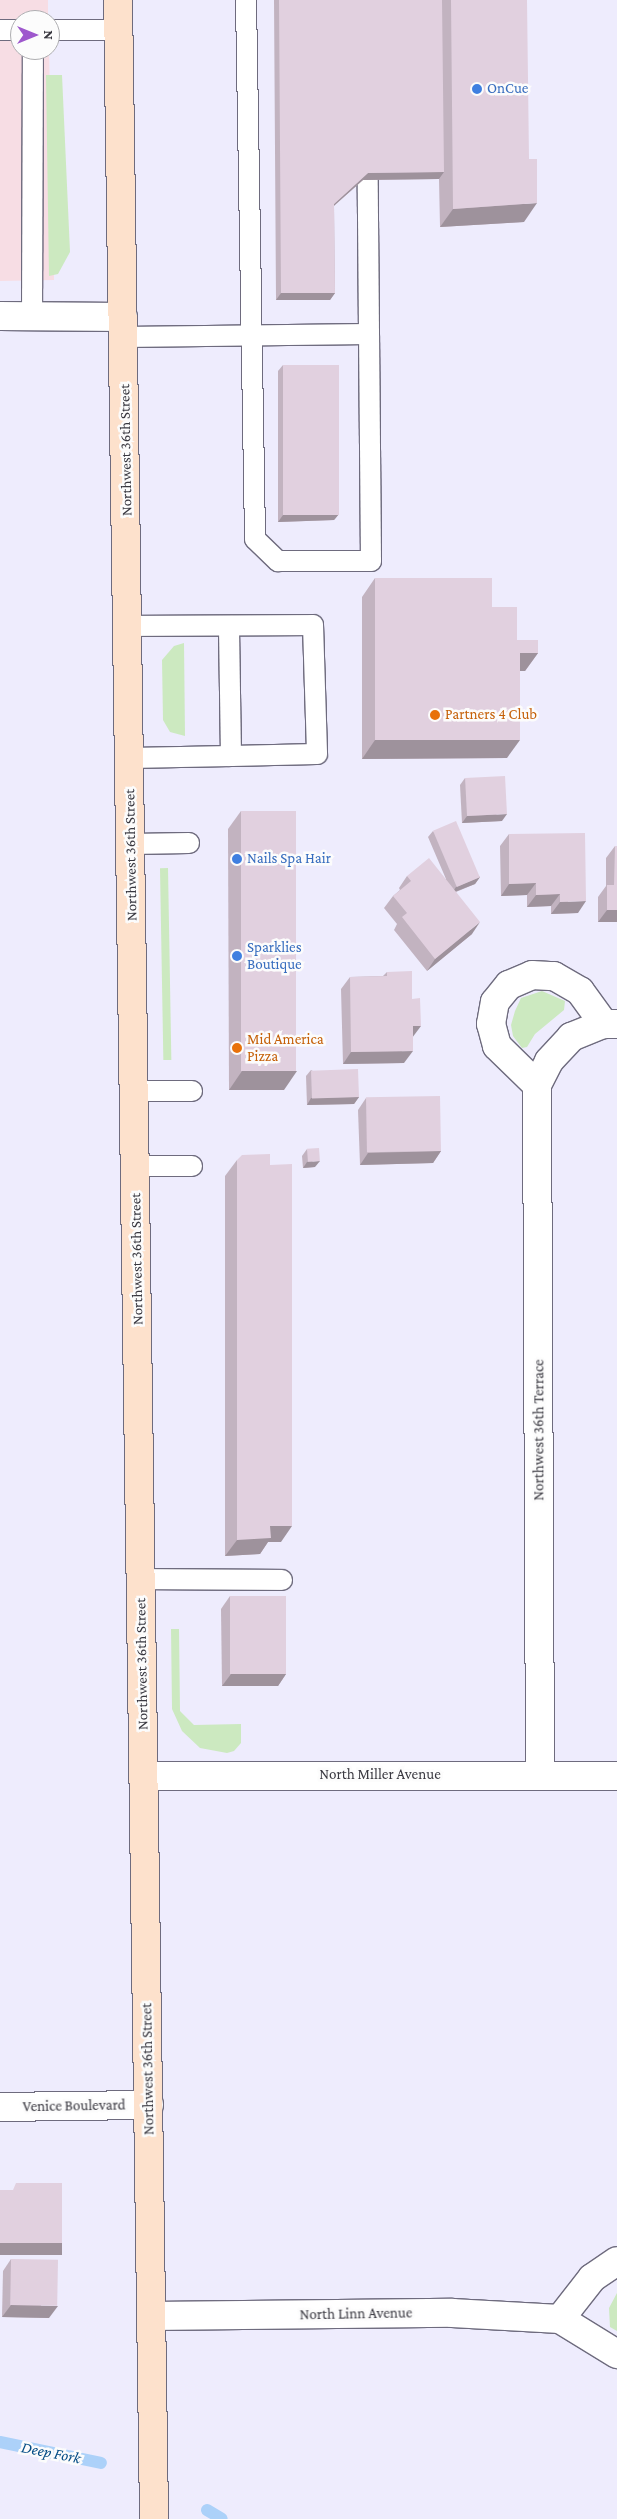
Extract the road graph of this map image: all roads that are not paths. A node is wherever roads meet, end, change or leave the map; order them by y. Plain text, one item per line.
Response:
1 (118, 0) edge
2 (246, 0) edge
3 (60, 30) edge
4 (119, 30) junction
5 (33, 60) edge
6 (368, 180) edge
7 (0, 316) edge
8 (32, 316) junction
9 (124, 327) junction
10 (250, 334) junction
11 (369, 334) junction
12 (128, 626) junction
13 (229, 626) junction
14 (231, 756) junction
15 (130, 758) junction
16 (189, 843) dead end
17 (131, 844) junction
18 (611, 1024) edge
19 (537, 1085) junction
20 (135, 1091) junction
21 (192, 1091) dead end
22 (136, 1166) junction
23 (192, 1166) dead end
24 (141, 1579) junction
25 (282, 1580) dead end
26 (540, 1774) junction
27 (144, 1776) junction
28 (617, 1776) edge
29 (148, 2105) junction
30 (0, 2107) edge
31 (617, 2261) edge
32 (151, 2316) junction
33 (560, 2319) junction
34 (617, 2354) edge
35 (154, 2519) edge

1 - 4 street, Northwest 36th Street
2 - 10 lane
3 - 4 lane
4 - 9 street, Northwest 36th Street
5 - 8 lane
6 - 11 lane
7 - 8 street
8 - 9 street
9 - 10 lane
9 - 12 street, Northwest 36th Street
10 - 11 lane
10 - 11 lane
12 - 13 lane
12 - 15 street, Northwest 36th Street
13 - 14 lane
13 - 14 lane
14 - 15 lane
15 - 17 street, Northwest 36th Street
16 - 17 lane
17 - 20 street, Northwest 36th Street
18 - 19 street, Northwest 36th Terrace
18 - 19 street, Northwest 36th Terrace
19 - 26 street, Northwest 36th Terrace
20 - 21 lane
20 - 22 street, Northwest 36th Street
22 - 23 lane
22 - 24 street, Northwest 36th Street
24 - 25 lane
24 - 27 street, Northwest 36th Street
26 - 27 street, North Miller Avenue
26 - 28 street, North Miller Avenue
27 - 29 street, Northwest 36th Street
29 - 30 street, Venice Boulevard
29 - 32 street, Northwest 36th Street
31 - 33 street
32 - 33 street, North Linn Avenue
32 - 35 street, Northwest 36th Street
33 - 34 street, North Linn Avenue

